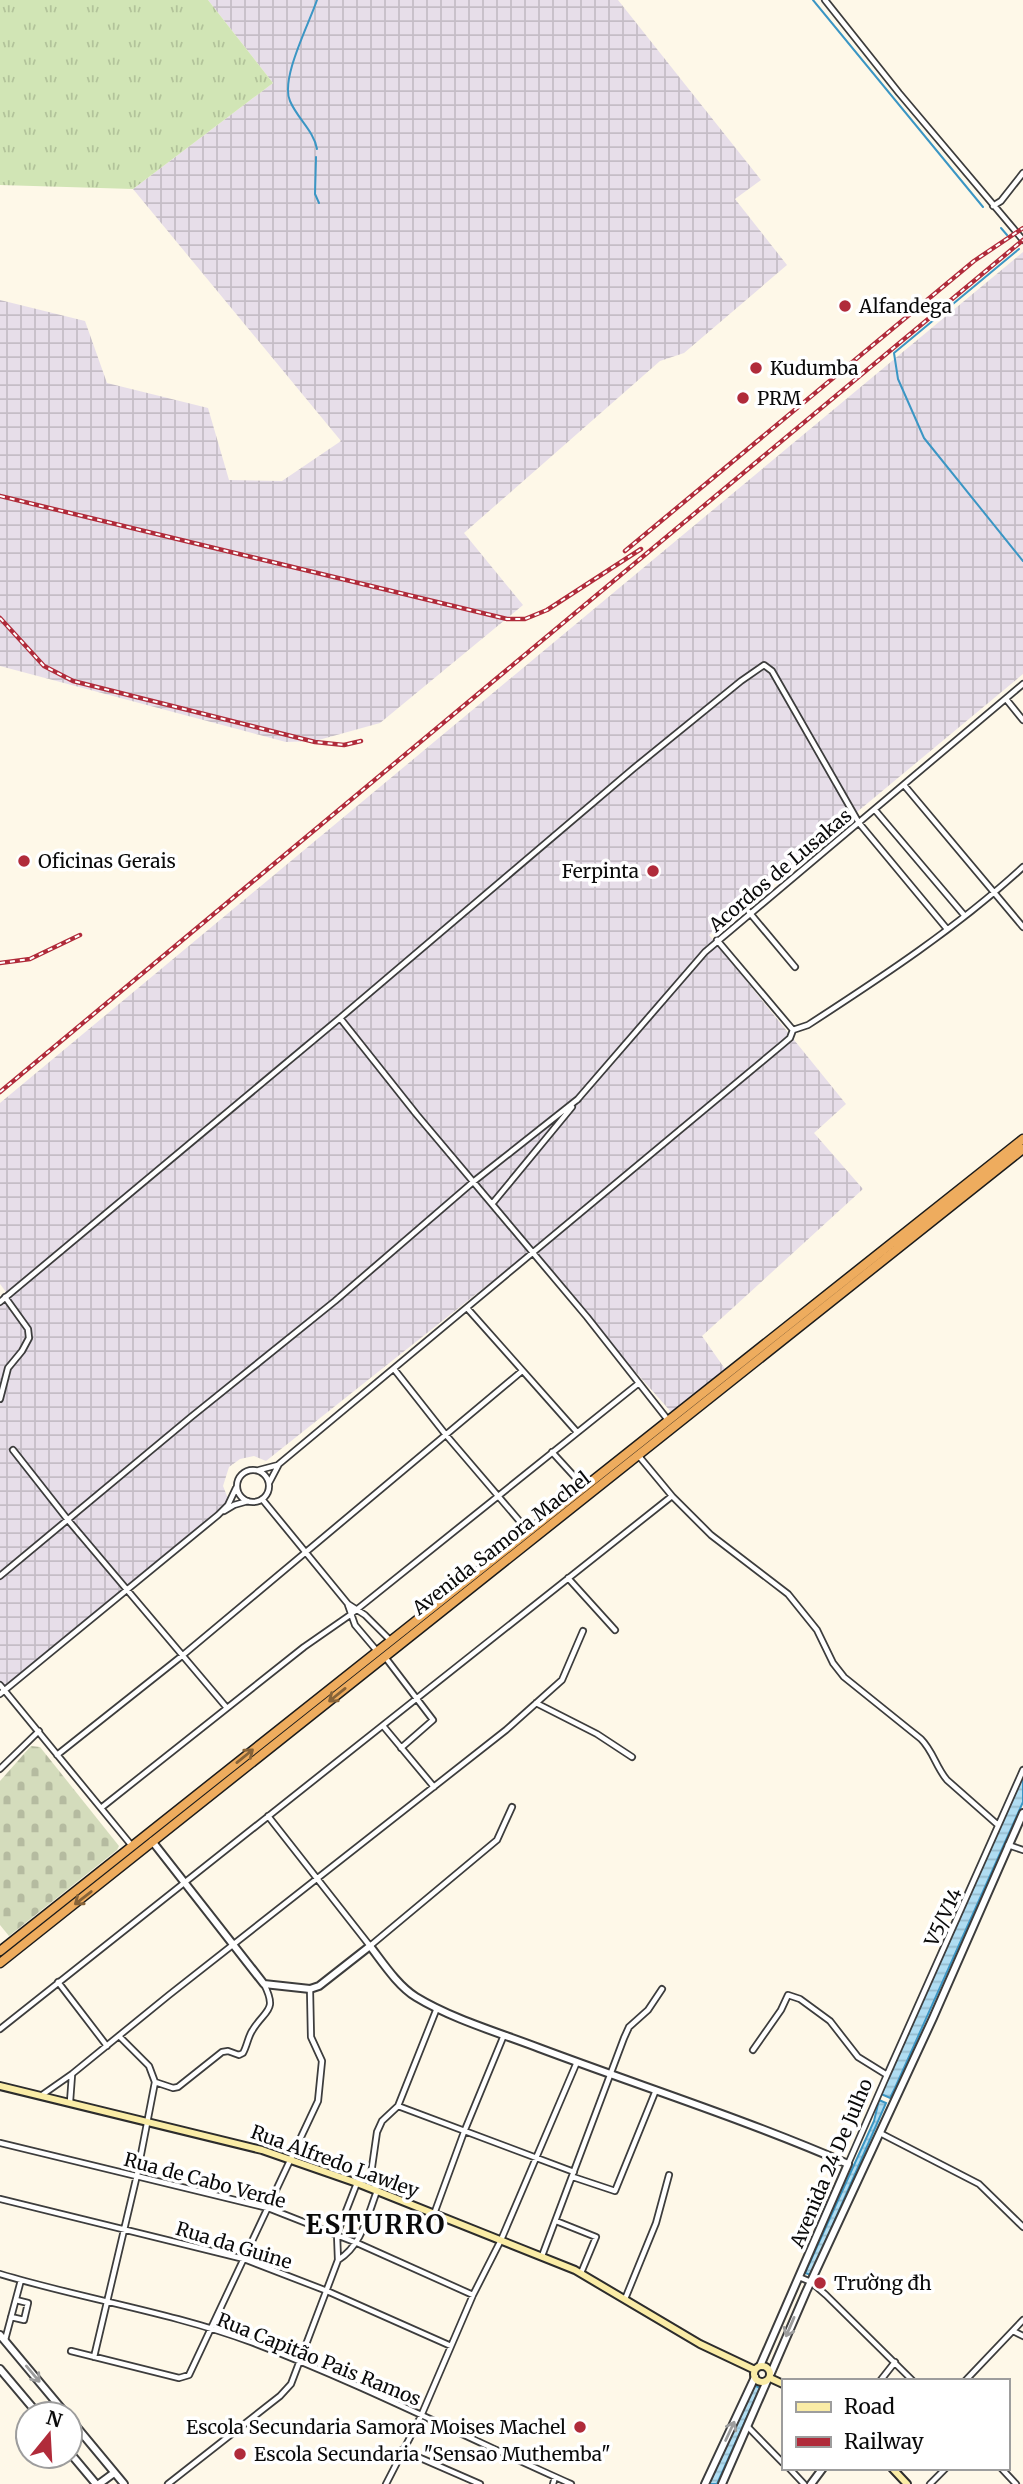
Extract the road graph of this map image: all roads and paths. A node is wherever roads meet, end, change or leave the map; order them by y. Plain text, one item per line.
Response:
1 (825, 0) edge
2 (1023, 173) edge
3 (993, 206) junction
4 (1023, 240) edge
5 (1023, 684) edge
6 (1006, 699) junction
7 (1023, 720) edge
8 (904, 785) junction
9 (875, 810) junction
10 (859, 822) junction
11 (1023, 867) edge
12 (995, 894) junction
13 (749, 912) junction
14 (964, 915) junction
15 (1023, 928) edge
16 (947, 929) junction
17 (717, 940) junction
18 (794, 967) dead end
19 (340, 1018) junction
20 (793, 1030) junction
21 (578, 1099) junction
22 (1023, 1139) edge
23 (1023, 1149) edge
24 (473, 1182) junction
25 (492, 1204) junction
26 (533, 1253) junction
27 (5, 1297) junction
28 (0, 1301) edge
29 (467, 1308) junction
30 (394, 1369) junction
31 (522, 1371) junction
32 (639, 1383) junction
33 (0, 1399) edge
34 (669, 1420) junction
35 (577, 1432) junction
36 (446, 1435) junction
37 (13, 1450) dead end
38 (552, 1452) junction
39 (635, 1452) junction
40 (279, 1464) junction
41 (258, 1470) junction
42 (269, 1483) junction
43 (584, 1487) junction
44 (236, 1488) junction
45 (498, 1495) junction
46 (673, 1496) junction
47 (262, 1499) junction
48 (248, 1502) junction
49 (218, 1515) junction
50 (68, 1520) junction
51 (528, 1531) junction
52 (305, 1553) junction
53 (0, 1576) edge
54 (568, 1578) junction
55 (126, 1589) junction
56 (348, 1604) junction
57 (358, 1609) junction
58 (350, 1615) junction
59 (615, 1630) dead end
60 (583, 1631) dead end
61 (390, 1640) junction
62 (381, 1653) junction
63 (183, 1655) junction
64 (0, 1685) edge
65 (2, 1692) edge
66 (416, 1699) junction
67 (536, 1703) junction
68 (227, 1708) junction
69 (384, 1727) junction
70 (39, 1731) junction
71 (401, 1748) junction
72 (57, 1755) junction
73 (632, 1757) dead end
74 (0, 1769) edge
75 (1023, 1770) edge
76 (433, 1787) junction
77 (512, 1807) dead end
78 (101, 1808) junction
79 (182, 1811) junction
80 (1023, 1813) edge
81 (268, 1816) junction
82 (998, 1825) junction
83 (152, 1841) junction
84 (1007, 1845) junction
85 (132, 1846) junction
86 (1023, 1850) edge
87 (108, 1865) junction
88 (115, 1873) junction
89 (317, 1880) junction
90 (185, 1882) junction
91 (234, 1944) junction
92 (370, 1946) junction
93 (2, 1949) edge
94 (10, 1955) junction
95 (0, 1963) edge
96 (58, 1982) junction
97 (264, 1984) junction
98 (310, 1989) junction
99 (662, 1989) dead end
100 (437, 2008) junction
101 (0, 2016) edge
102 (6, 2023) junction
103 (0, 2029) edge
104 (504, 2035) junction
105 (119, 2036) junction
106 (107, 2046) junction
107 (753, 2050) dead end
108 (576, 2062) junction
109 (72, 2074) junction
110 (611, 2074) junction
111 (887, 2075) junction
112 (155, 2082) junction
113 (0, 2086) edge
114 (656, 2089) junction
115 (41, 2095) junction
116 (69, 2102) junction
117 (398, 2106) junction
118 (148, 2121) junction
119 (464, 2132) junction
120 (880, 2133) junction
121 (0, 2143) edge
122 (292, 2159) junction
123 (537, 2159) junction
124 (848, 2164) junction
125 (371, 2174) junction
126 (137, 2175) junction
127 (574, 2175) junction
128 (669, 2175) dead end
129 (357, 2183) junction
130 (377, 2191) junction
131 (0, 2199) edge
132 (268, 2208) junction
133 (434, 2214) junction
134 (556, 2221) junction
135 (1023, 2227) edge
136 (124, 2229) junction
137 (337, 2234) junction
138 (501, 2240) junction
139 (357, 2243) junction
140 (542, 2256) junction
141 (244, 2259) junction
142 (338, 2260) junction
143 (581, 2273) junction
144 (0, 2276) edge
145 (799, 2277) junction
146 (21, 2280) junction
147 (811, 2282) junction
148 (327, 2291) junction
149 (473, 2295) junction
150 (625, 2299) junction
151 (16, 2300) junction
152 (106, 2301) junction
153 (11, 2317) junction
154 (1023, 2320) edge
155 (212, 2329) junction
156 (1013, 2331) junction
157 (1023, 2336) edge
158 (2, 2338) edge
159 (451, 2346) junction
160 (71, 2351) dead end
161 (94, 2357) junction
162 (301, 2362) junction
163 (895, 2362) junction
164 (0, 2369) edge
165 (757, 2371) junction
166 (769, 2377) junction
167 (882, 2379) edge
168 (911, 2379) edge
169 (967, 2379) edge
170 (782, 2384) edge
171 (26, 2400) edge
172 (54, 2400) edge
173 (421, 2416) junction
174 (748, 2427) junction
175 (84, 2436) edge
176 (402, 2450) junction
177 (782, 2462) edge
178 (84, 2469) edge
179 (791, 2470) edge
180 (894, 2470) edge
181 (944, 2470) edge
182 (1003, 2470) edge
183 (114, 2473) junction
184 (555, 2477) junction
185 (122, 2483) edge
186 (97, 2484) edge
187 (168, 2484) edge
188 (386, 2484) edge
189 (480, 2484) edge
190 (553, 2484) edge
191 (571, 2484) edge
192 (705, 2484) edge
193 (722, 2484) edge
194 (804, 2484) edge
195 (907, 2484) edge
196 (930, 2484) edge
197 (1016, 2484) edge

1 - 3 street
2 - 3 street
3 - 4 street
5 - 6 street, Acordos de Lusakas
6 - 7 street
6 - 8 street, Acordos de Lusakas
8 - 9 street, Acordos de Lusakas
8 - 12 street
9 - 10 street, Acordos de Lusakas
9 - 14 street
10 - 13 street, Acordos de Lusakas
10 - 16 street
10 - 19 street
11 - 12 street
12 - 14 street
12 - 15 street
13 - 17 street, Acordos de Lusakas
13 - 18 street
14 - 16 street
16 - 20 street
17 - 20 street
17 - 21 street, Acordos de Lusakas
19 - 24 street
19 - 27 street
20 - 26 street
21 - 24 street
21 - 25 street
22 - 34 highway, Avenida Samora Machel
23 - 39 highway, Avenida Samora Machel
24 - 25 street
24 - 50 street
25 - 26 street
26 - 29 street
26 - 32 street
27 - 28 street
27 - 33 street
29 - 30 street
29 - 31 street
30 - 36 street
30 - 40 street
31 - 35 street
31 - 36 street
32 - 34 street
32 - 35 street
34 - 39 highway, Avenida Samora Machel
35 - 38 street
36 - 45 street
36 - 52 street
37 - 50 street
38 - 43 street
38 - 45 street
39 - 43 highway, Avenida Samora Machel
39 - 46 street
39 - 62 highway, Avenida Samora Machel
40 - 41 street
40 - 42 street
41 - 42 street
41 - 44 street
42 - 47 street
43 - 51 highway, Avenida Samora Machel
44 - 48 street
44 - 49 street
45 - 51 street
45 - 57 street
46 - 54 street
46 - 82 street
47 - 48 street
47 - 52 street
48 - 49 street
49 - 55 street
50 - 53 street
50 - 55 street
51 - 61 highway, Avenida Samora Machel
52 - 56 street
52 - 63 street
54 - 59 street
54 - 66 street
55 - 63 street
55 - 65 street
56 - 57 street
56 - 58 street
57 - 58 street
57 - 61 street
58 - 62 street
58 - 68 street
60 - 67 street
61 - 62 highway, Avenida Samora Machel
62 - 66 street
62 - 79 highway, Avenida Samora Machel
63 - 68 street
63 - 72 street
64 - 65 street
65 - 70 street
66 - 69 street
66 - 71 street
67 - 73 street
67 - 76 street
68 - 78 street
69 - 71 street
69 - 81 street
70 - 72 street
70 - 74 street
71 - 76 street
72 - 78 street
75 - 82 street, V5/V14
76 - 89 street
77 - 92 street
78 - 85 street
79 - 83 highway, Avenida Samora Machel
79 - 85 highway, Avenida Samora Machel
80 - 84 street
81 - 89 street
81 - 90 street
82 - 111 street, V5/V14
83 - 88 highway, Avenida Samora Machel
83 - 90 street
84 - 86 street
84 - 120 street
85 - 87 highway, Avenida Samora Machel
87 - 88 highway
87 - 93 highway, Avenida Samora Machel
88 -> 94 highway, Avenida Samora Machel
89 - 91 street
89 - 92 street
90 - 91 street
90 - 96 street
91 - 97 street
91 - 105 street
92 - 98 street
92 - 100 street
93 - 94 highway
94 - 95 highway, Avenida Samora Machel
96 - 102 street
96 - 106 street
97 - 98 street
97 - 112 street
98 - 122 street
99 - 110 street
100 - 104 street
100 - 117 street
101 - 102 street
102 - 103 street
104 - 108 street
104 - 119 street
105 - 106 street
105 - 112 street
106 - 109 street
107 - 111 street, Avenida 24 De Julho
108 - 110 street
108 - 123 street
109 - 115 street
109 - 116 street
110 - 114 street
110 - 127 street
111 - 124 street, Avenida 24 De Julho
112 - 118 street
113 - 115 main road, Rua Alfredo Lawley
114 - 124 street
114 - 127 street
115 - 116 main road, Rua Alfredo Lawley
116 - 118 main road, Rua Alfredo Lawley
117 - 119 street
117 - 125 street
118 - 122 main road, Rua Alfredo Lawley
118 - 126 street
119 - 123 street
119 - 133 street
120 - 135 street
120 - 147 street
121 - 126 street, Rua de Cabo Verde
122 - 129 main road, Rua Alfredo Lawley
122 - 132 street
123 - 127 street
123 - 138 street
124 - 145 street, Avenida 24 De Julho
125 - 129 street
125 - 130 street
126 - 132 street, Rua de Cabo Verde
126 - 136 street
127 - 134 street
128 - 150 street
129 - 130 main road, Rua Alfredo Lawley
129 - 137 street
130 - 133 main road, Rua Alfredo Lawley
130 - 139 street
131 - 136 street, Rua da Guine
132 - 137 street, Rua de Cabo Verde
132 - 141 street
133 - 138 main road, Rua Alfredo Lawley
134 - 140 street
134 - 143 street
136 - 141 street, Rua da Guine
136 - 152 street
137 - 139 street, Rua de Cabo Verde
137 - 142 street
138 - 140 main road, Rua Alfredo Lawley
138 - 149 street
139 - 142 street
139 - 149 street, Rua de Cabo Verde
140 - 143 main road, Rua Alfredo Lawley
141 - 148 street, Rua da Guine
141 - 155 street
142 - 148 street
143 - 150 main road, Rua Alfredo Lawley
144 - 146 street, Rua Capitão Pais Ramos
145 - 147 street
145 - 165 street, Avenida 24 De Julho
146 - 151 street
146 - 152 street, Rua Capitão Pais Ramos
147 - 163 street
147 -> 166 street
148 - 159 street, Rua da Guine
148 - 162 street
149 - 159 street
150 - 165 main road, Rua Alfredo Lawley
151 - 153 street
151 - 153 street
152 - 155 street, Rua Capitão Pais Ramos
152 - 161 street
153 - 158 street
154 - 156 street
155 - 161 street
155 - 162 street, Rua Capitão Pais Ramos
156 - 157 street
156 - 169 street
158 -> 172 street
159 - 173 street
160 - 161 street
162 - 173 street, Rua Capitão Pais Ramos
162 - 187 street
163 - 167 street
163 - 168 street
164 - 171 street
165 - 166 main road
165 - 166 main road
192 -> 165 street, Avenida 24 De Julho
166 - 170 main road
166 - 174 street
173 - 176 street
173 - 184 street, Rua Capitão Pais Ramos
174 - 177 street
174 - 193 street
175 - 183 street
176 - 188 street
176 - 189 street
178 - 186 street
179 - 194 street
180 - 195 main road
181 - 196 street
182 - 197 street
183 - 185 street
183 - 186 street
184 - 190 street
184 - 191 street, Rua Capitão Pais Ramos

